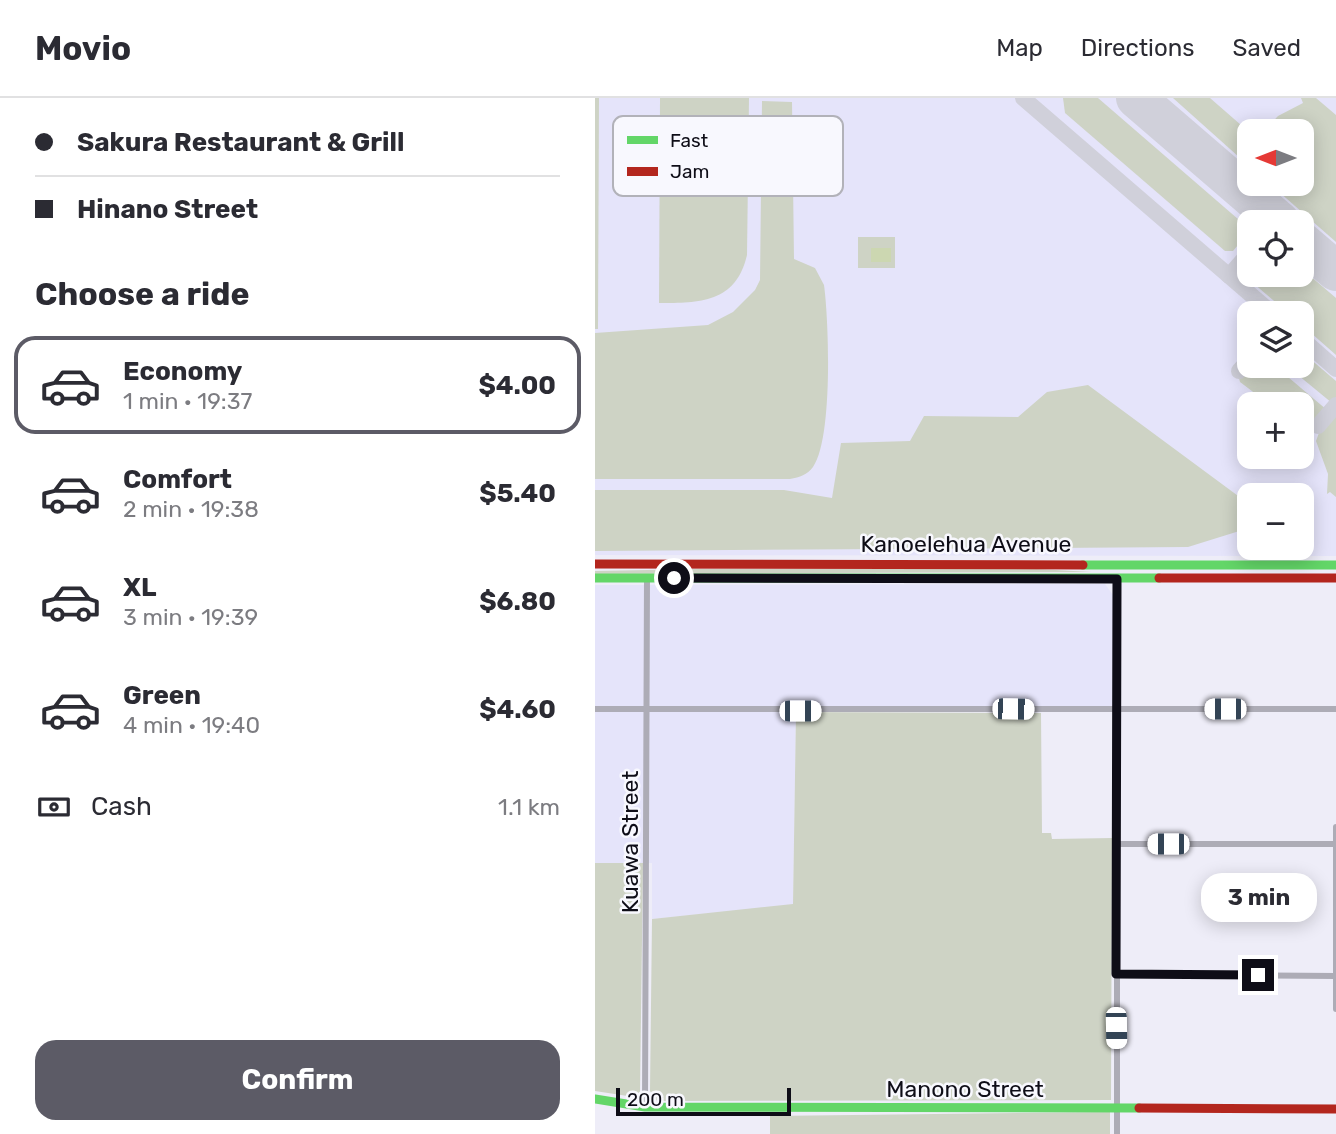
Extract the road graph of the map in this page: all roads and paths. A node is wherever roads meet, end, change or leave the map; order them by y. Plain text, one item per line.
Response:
1 (595, 564) edge
2 (1084, 564) junction
3 (1136, 564) junction
4 (1336, 565) edge
5 (595, 578) edge
6 (647, 578) junction
7 (1336, 578) edge
8 (1117, 579) junction
9 (595, 709) edge
10 (647, 709) junction
11 (1117, 709) junction
12 (1336, 709) edge
13 (1336, 827) edge
14 (1336, 844) edge
15 (1115, 845) junction
16 (1116, 974) junction
17 (1336, 976) edge
18 (1336, 1009) edge
19 (595, 1099) edge
20 (645, 1107) junction
21 (1117, 1108) junction
22 (1336, 1109) edge
23 (1117, 1134) edge

1 - 2 main road, Kanoelehua Avenue
2 - 3 main road, Kanoelehua Avenue
2 - 8 main road
3 - 4 main road, Kanoelehua Avenue
3 - 8 main road
5 - 6 main road, Kanoelehua Avenue
6 - 8 main road, Kanoelehua Avenue
6 - 10 street, Kuawa Street
7 - 8 main road, Kanoelehua Avenue
8 - 11 street
9 - 10 street
10 - 11 street
10 - 20 street, Kuawa Street
11 - 12 street
11 - 15 street
13 - 14 street
14 - 15 street
14 - 17 street
15 - 16 street
16 - 17 street
16 - 21 street
17 - 18 street
19 - 20 main road, Manono Street
20 - 21 main road, Manono Street
21 - 22 main road, Manono Street
21 - 23 street

